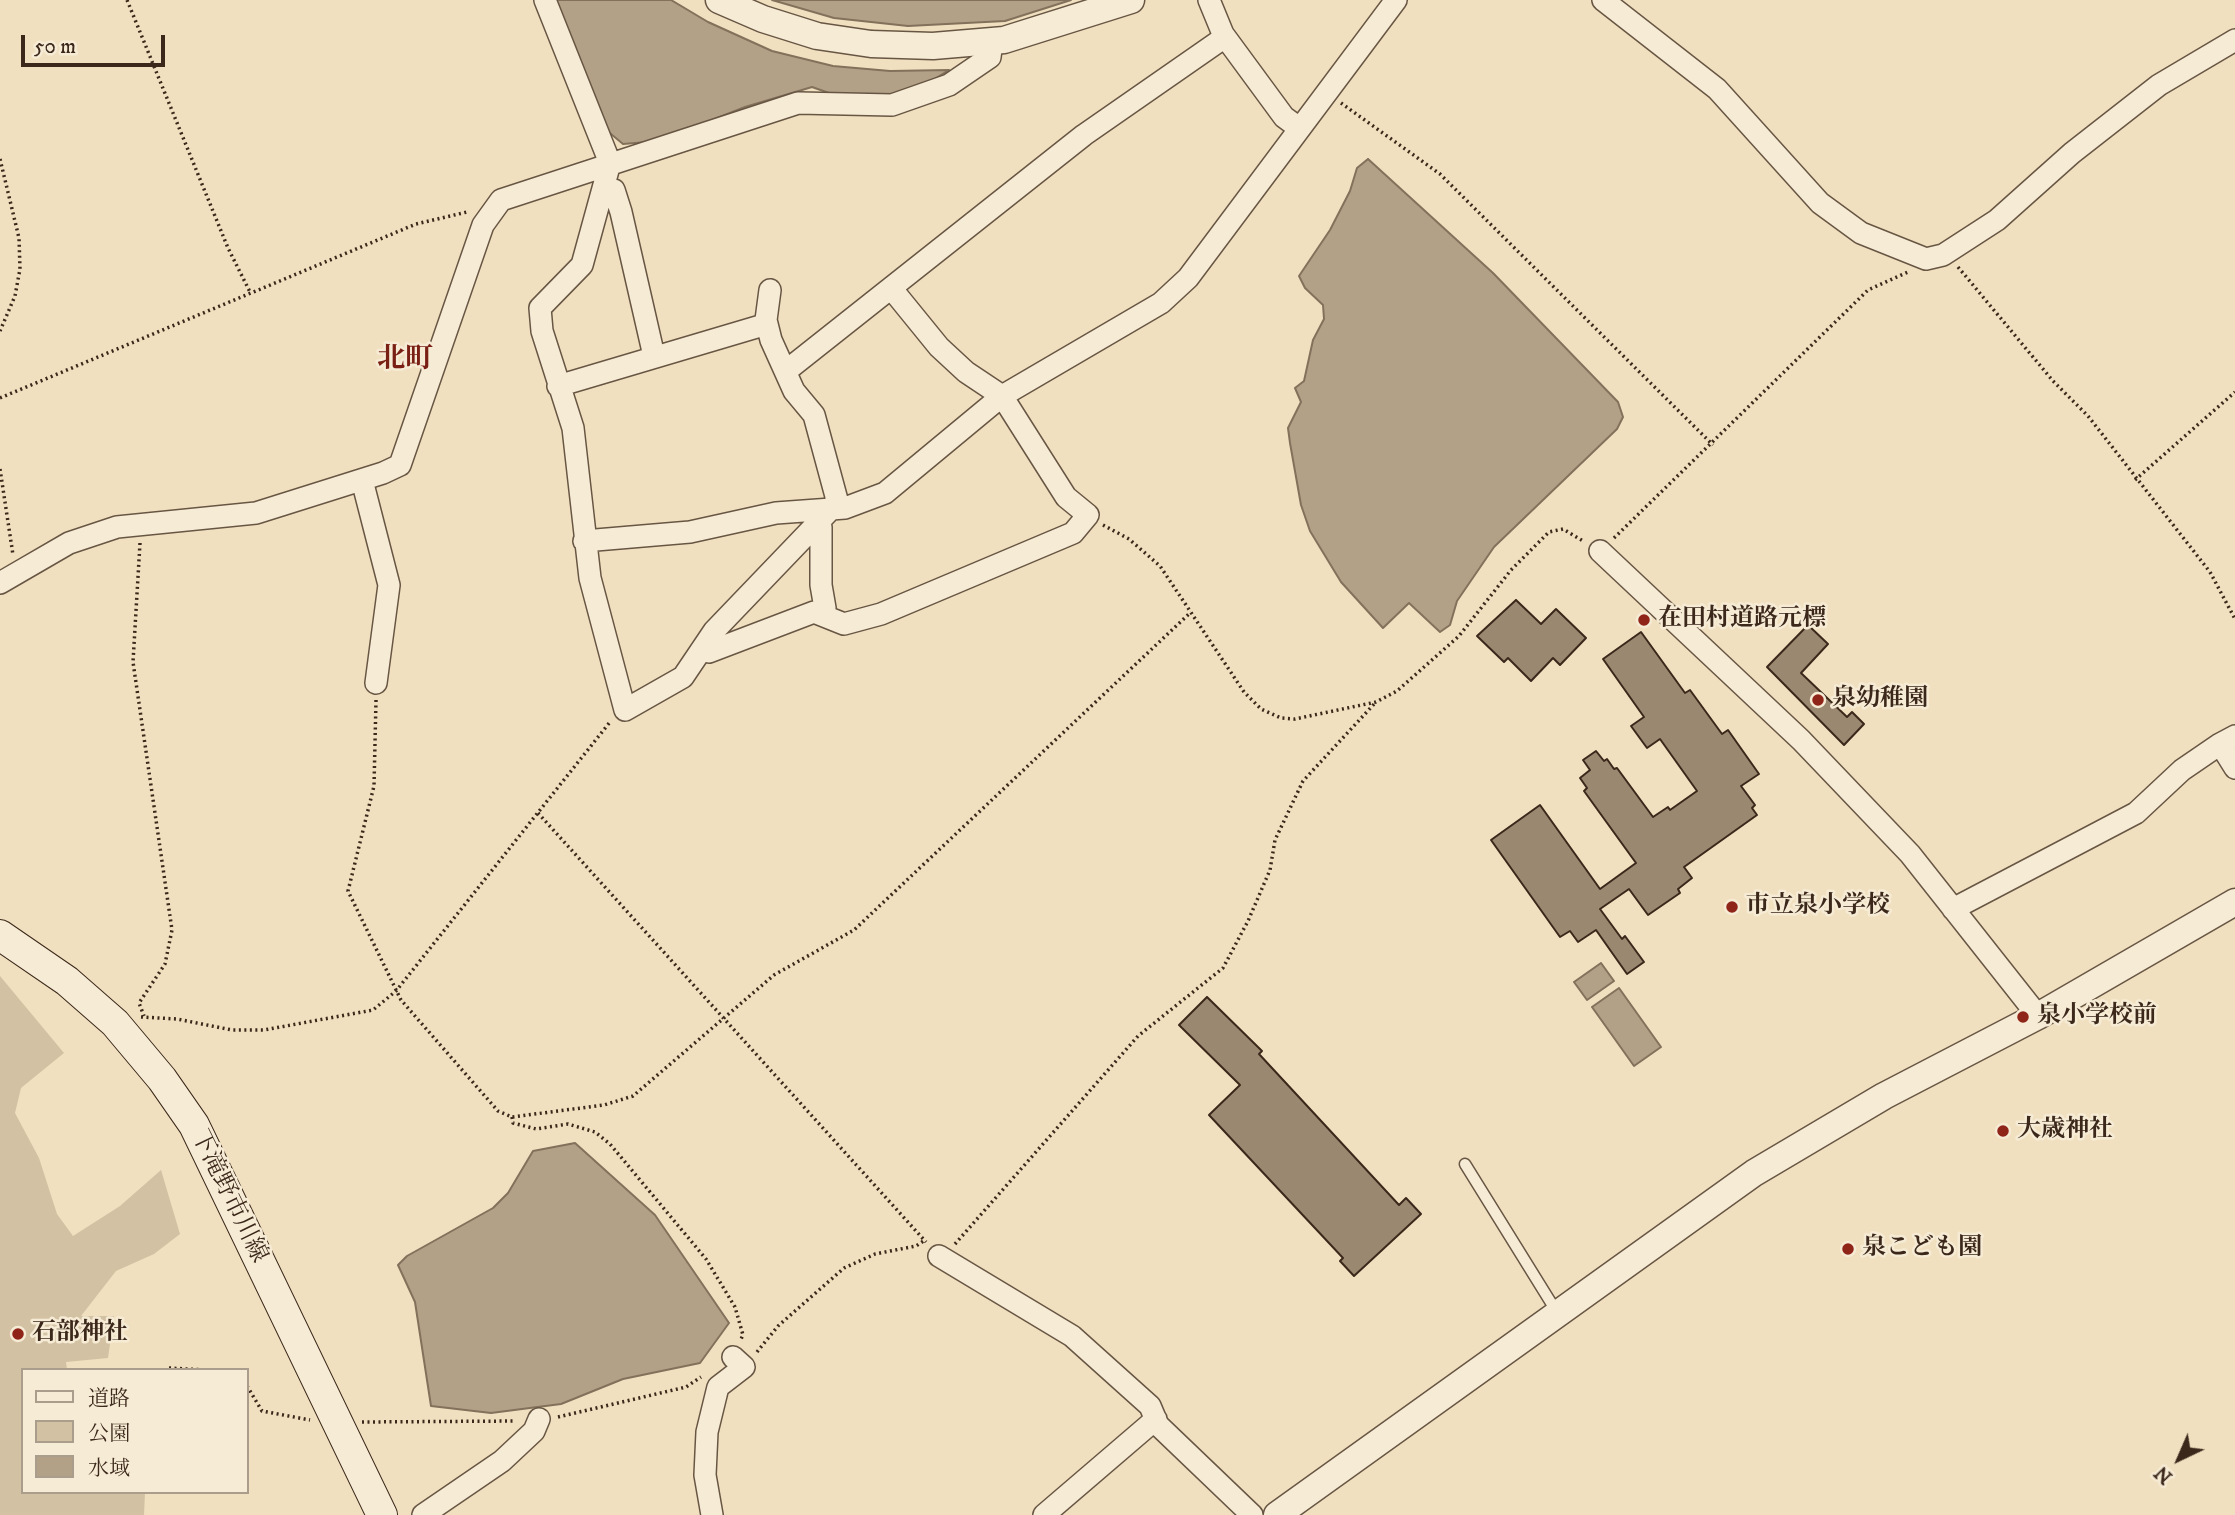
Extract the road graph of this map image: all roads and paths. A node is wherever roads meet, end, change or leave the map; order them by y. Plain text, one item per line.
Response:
1 (127, 0) edge
2 (545, 0) edge
3 (719, 0) edge
4 (1131, 0) edge
5 (1209, 0) edge
6 (1396, 0) edge
7 (1603, 0) edge
8 (1225, 37) junction
9 (2235, 40) edge
10 (992, 42) junction
11 (1326, 92) junction
12 (1299, 128) junction
13 (0, 159) edge
14 (610, 163) junction
15 (605, 188) junction
16 (489, 217) junction
17 (1948, 252) junction
18 (1926, 259) junction
19 (891, 288) junction
20 (770, 290) dead end
21 (250, 292) junction
22 (767, 324) junction
23 (0, 331) edge
24 (654, 356) junction
25 (786, 371) junction
26 (558, 386) junction
27 (2235, 392) edge
28 (1002, 396) junction
29 (0, 398) edge
30 (1713, 444) junction
31 (0, 469) edge
32 (362, 480) junction
33 (2135, 480) junction
34 (1088, 515) junction
35 (824, 517) junction
36 (142, 524) junction
37 (584, 541) junction
38 (1600, 551) junction
39 (8, 579) edge
40 (1191, 612) junction
41 (822, 615) junction
42 (2235, 620) edge
43 (702, 648) junction
44 (376, 683) joint
45 (1376, 702) junction
46 (625, 710) junction
47 (2227, 740) edge
48 (2235, 768) edge
49 (538, 813) junction
50 (2235, 902) edge
51 (1953, 909) junction
52 (0, 935) edge
53 (396, 991) junction
54 (2038, 1016) junction
55 (725, 1019) junction
56 (130, 1020) junction
57 (512, 1116) junction
58 (1465, 1164) dead end
59 (932, 1248) junction
60 (1558, 1314) junction
61 (739, 1362) junction
62 (169, 1367) dead end
63 (181, 1368) edge
64 (248, 1388) edge
65 (539, 1419) junction
66 (1156, 1419) junction
67 (338, 1423) junction
68 (382, 1515) edge
69 (423, 1515) edge
70 (712, 1515) edge
71 (1044, 1515) edge
72 (1252, 1515) edge
73 (1277, 1515) edge

1 - 21 path
2 - 14 street
3 - 10 street
4 - 10 street
5 - 8 street
6 - 11 street
7 - 18 street
8 - 12 street
8 - 19 street
9 - 17 street
10 - 14 street
11 - 12 street
11 - 30 path
12 - 28 street
13 - 23 path
14 - 15 street
14 - 16 street
15 - 24 street
15 - 26 street
16 - 21 path
16 - 32 street
17 - 18 street
17 - 33 path
18 - 30 path
19 - 25 street
19 - 28 street
20 - 22 street
21 - 29 path
22 - 24 street
22 - 25 street
24 - 26 street
25 - 35 street
26 - 37 street
27 - 33 path
28 - 34 street
28 - 35 street
30 - 38 path
31 - 39 path
32 - 36 street
32 - 44 street
33 - 42 path
34 - 40 path
34 - 41 street
35 - 37 street
35 - 41 street
35 - 43 street
36 - 39 street
36 - 56 path
37 - 46 street
38 - 45 path
38 - 51 street
40 - 45 path
40 - 55 path
41 - 43 street
43 - 46 street
44 - 53 path
45 - 59 path
46 - 49 path
47 - 48 street
47 - 51 street
49 - 53 path
49 - 55 path
50 - 54 street
51 - 54 street
52 - 56 main road, 下滝野市川線
53 - 56 path
53 - 57 path
54 - 60 street
55 - 57 path
55 - 59 path
56 - 67 main road, 下滝野市川線
57 - 61 path
58 - 60 lane
59 - 61 path
59 - 66 street
60 - 73 street
61 - 65 path
61 - 70 street
62 - 63 path
64 - 67 path
65 - 67 path
65 - 69 street
66 - 71 street
66 - 72 street
67 - 68 main road, 下滝野市川線

